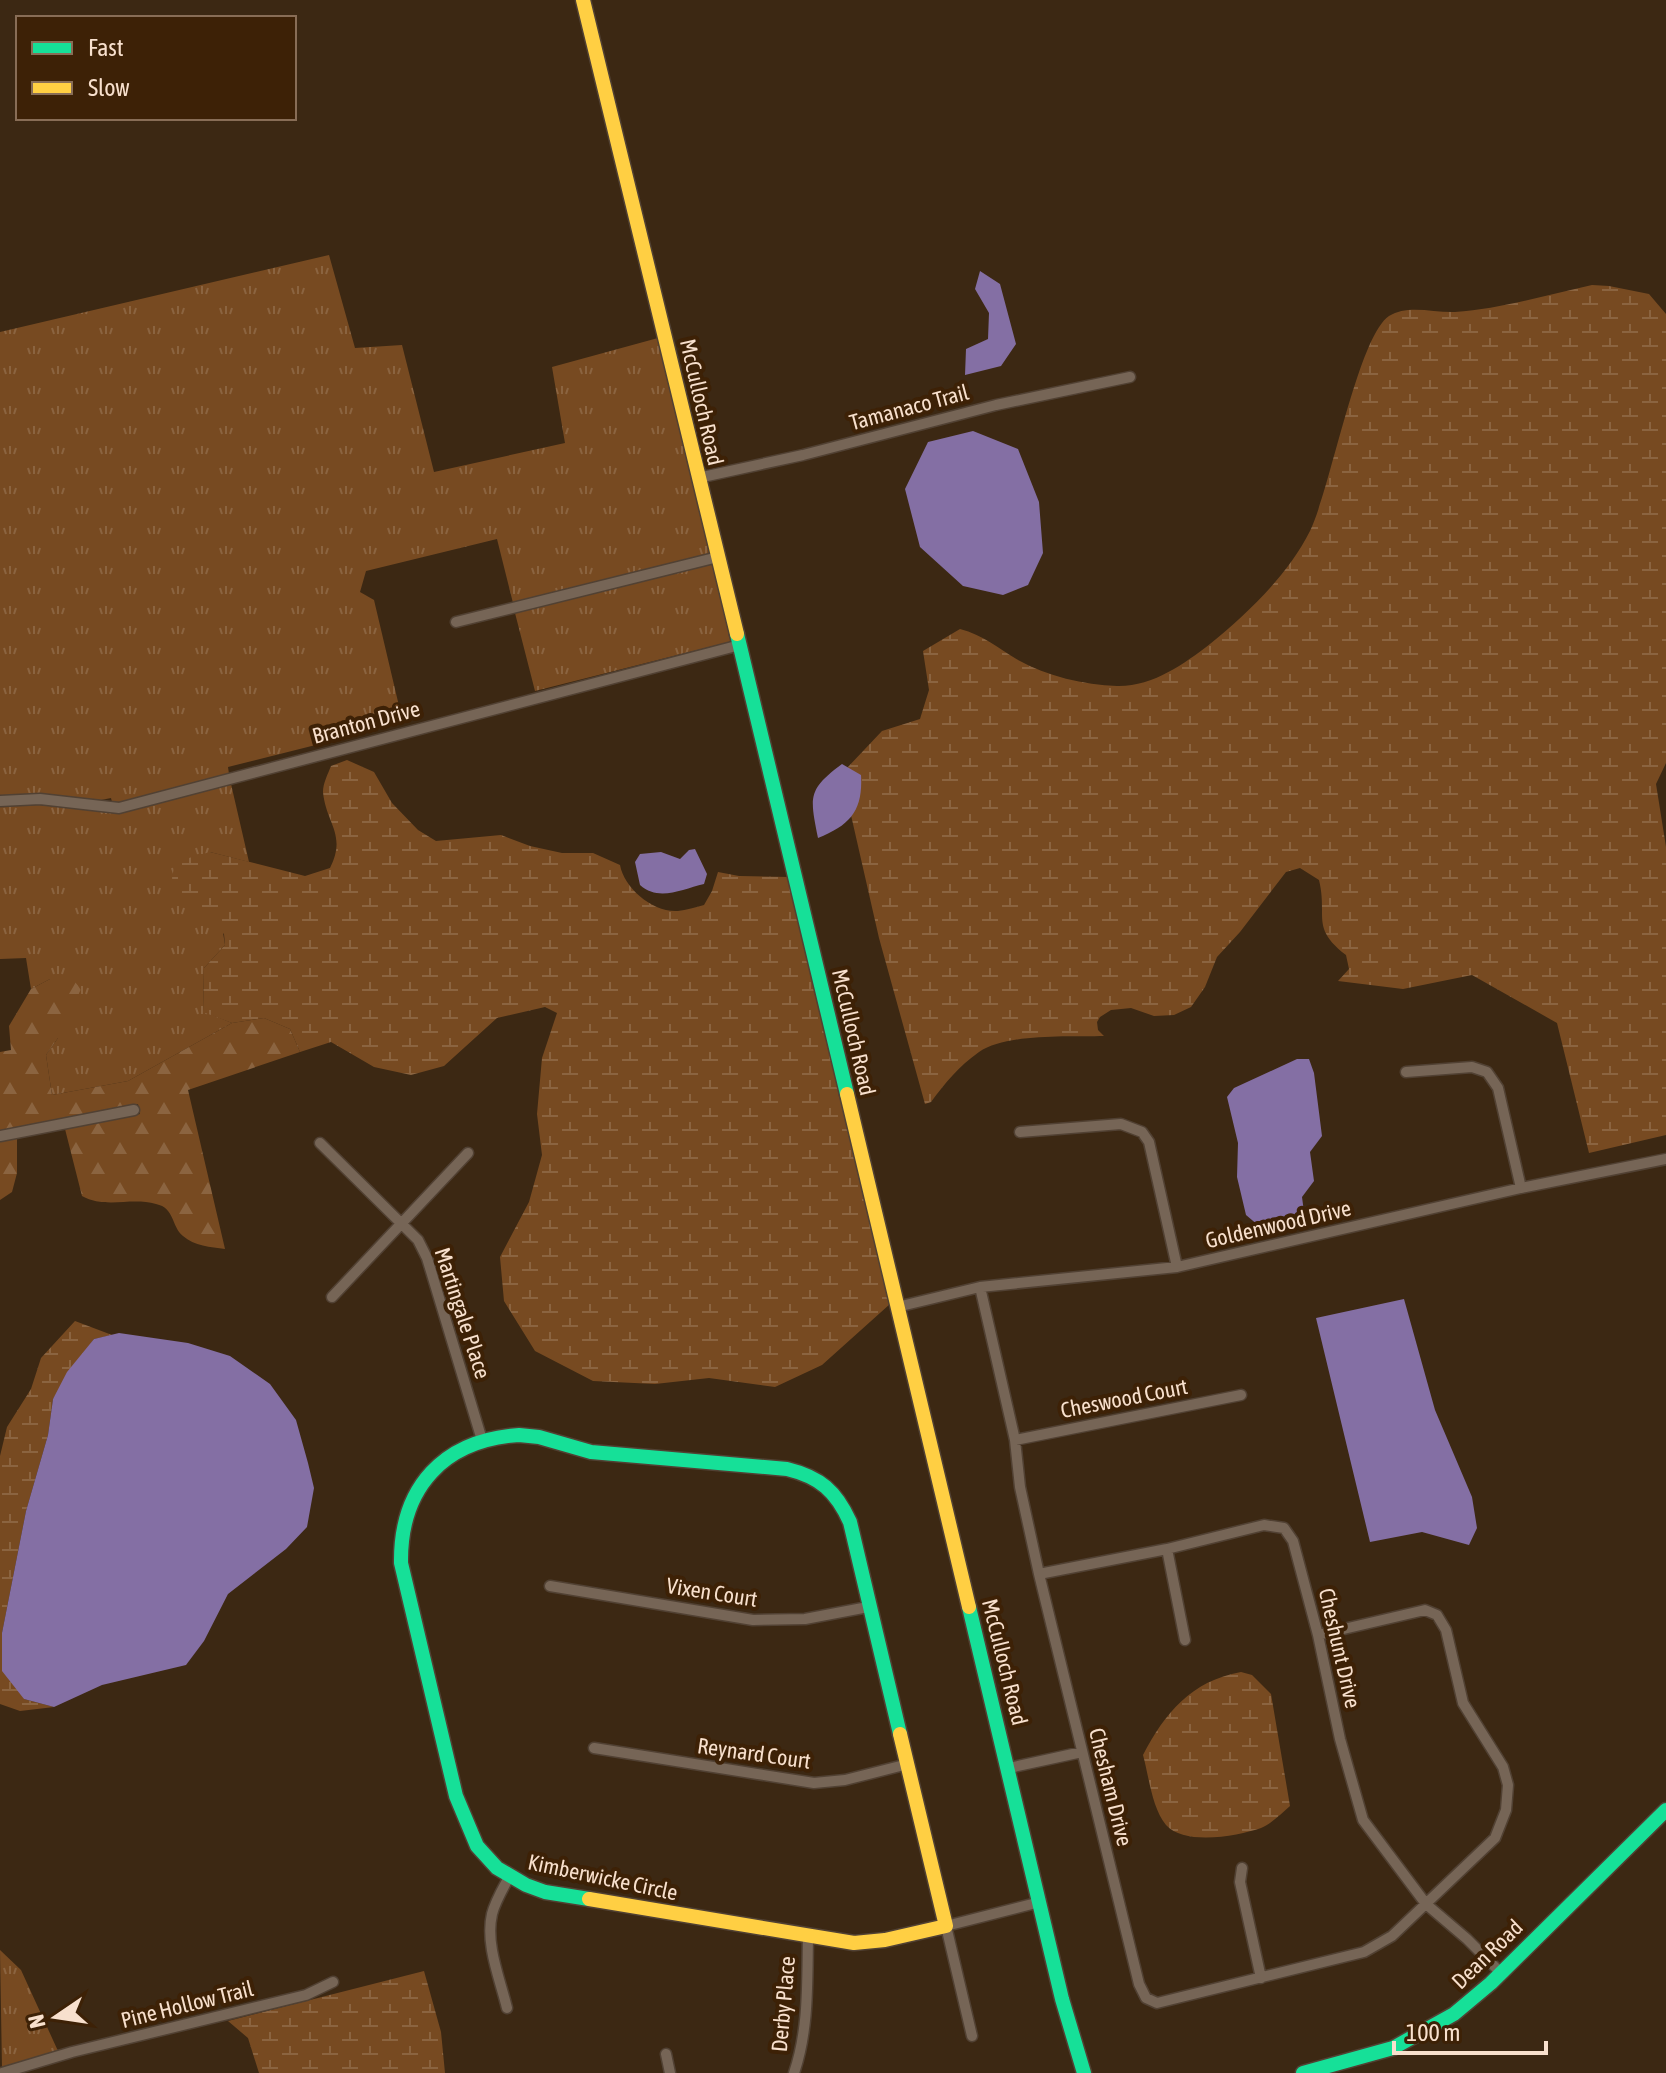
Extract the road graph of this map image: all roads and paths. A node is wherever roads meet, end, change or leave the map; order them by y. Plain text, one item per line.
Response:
1 (583, 0) edge
2 (1130, 377) dead end
3 (698, 478) junction
4 (718, 557) junction
5 (456, 622) dead end
6 (740, 645) junction
7 (0, 801) edge
8 (1406, 1072) dead end
9 (134, 1110) dead end
10 (1020, 1132) dead end
11 (0, 1136) edge
12 (320, 1143) dead end
13 (468, 1153) dead end
14 (1666, 1159) edge
15 (1521, 1188) junction
16 (402, 1222) junction
17 (1177, 1267) junction
18 (980, 1287) junction
19 (332, 1297) dead end
20 (897, 1307) junction
21 (1241, 1395) dead end
22 (482, 1440) junction
23 (1015, 1440) junction
24 (1167, 1549) junction
25 (1039, 1574) junction
26 (550, 1586) dead end
27 (868, 1607) junction
28 (1318, 1635) junction
29 (1185, 1640) dead end
30 (594, 1748) dead end
31 (1082, 1752) junction
32 (908, 1764) junction
33 (1009, 1768) junction
34 (1666, 1810) edge
35 (1242, 1868) dead end
36 (508, 1879) junction
37 (1040, 1902) junction
38 (1426, 1904) junction
39 (946, 1926) junction
40 (808, 1937) junction
41 (1501, 1973) junction
42 (1261, 1978) junction
43 (333, 1982) dead end
44 (507, 2008) dead end
45 (972, 2036) dead end
46 (666, 2054) dead end
47 (2, 2073) edge
48 (670, 2073) edge
49 (794, 2073) edge
50 (1084, 2073) edge
51 (1303, 2073) edge

1 - 3 street, McCulloch Road
2 - 3 street, Tamanaco Trail
3 - 4 street, McCulloch Road
4 - 5 street
4 - 6 street, McCulloch Road
6 - 7 street, Branton Drive
6 - 20 street, McCulloch Road
8 - 15 street
9 - 11 street
10 - 17 street
12 - 16 street, Martingale Place
13 - 16 street
14 - 15 street, Goldenwood Drive
15 - 17 street, Goldenwood Drive
16 - 19 street
16 - 22 street, Martingale Place
17 - 18 street, Goldenwood Drive
18 - 20 street, Goldenwood Drive
18 - 23 street, Chesham Drive
20 - 33 street, McCulloch Road
21 - 23 street, Cheswood Court
22 - 27 street, Kimberwicke Circle
22 - 36 street, Kimberwicke Circle
23 - 25 street, Chesham Drive
24 - 25 street, Cheshunt Drive
24 - 28 street, Cheshunt Drive
24 - 29 street
25 - 31 street, Chesham Drive
26 - 27 street, Vixen Court
27 - 32 street, Kimberwicke Circle
28 - 38 street, Cheshunt Drive
28 - 38 street, Chesham Drive
30 - 32 street, Reynard Court
31 - 33 street
31 - 42 street, Chesham Drive
32 - 39 street, Kimberwicke Circle
33 - 37 street, McCulloch Road
34 - 41 street, Dean Road
35 - 42 street
36 - 40 street, Kimberwicke Circle
36 - 44 street
37 - 39 street
37 - 50 street, McCulloch Road
38 - 41 street, Cheshunt Drive
38 - 42 street, Chesham Drive
39 - 40 street, Kimberwicke Circle
39 - 45 street
40 - 49 street, Derby Place
41 - 51 street, Dean Road
43 - 47 street, Pine Hollow Trail
46 - 48 street

